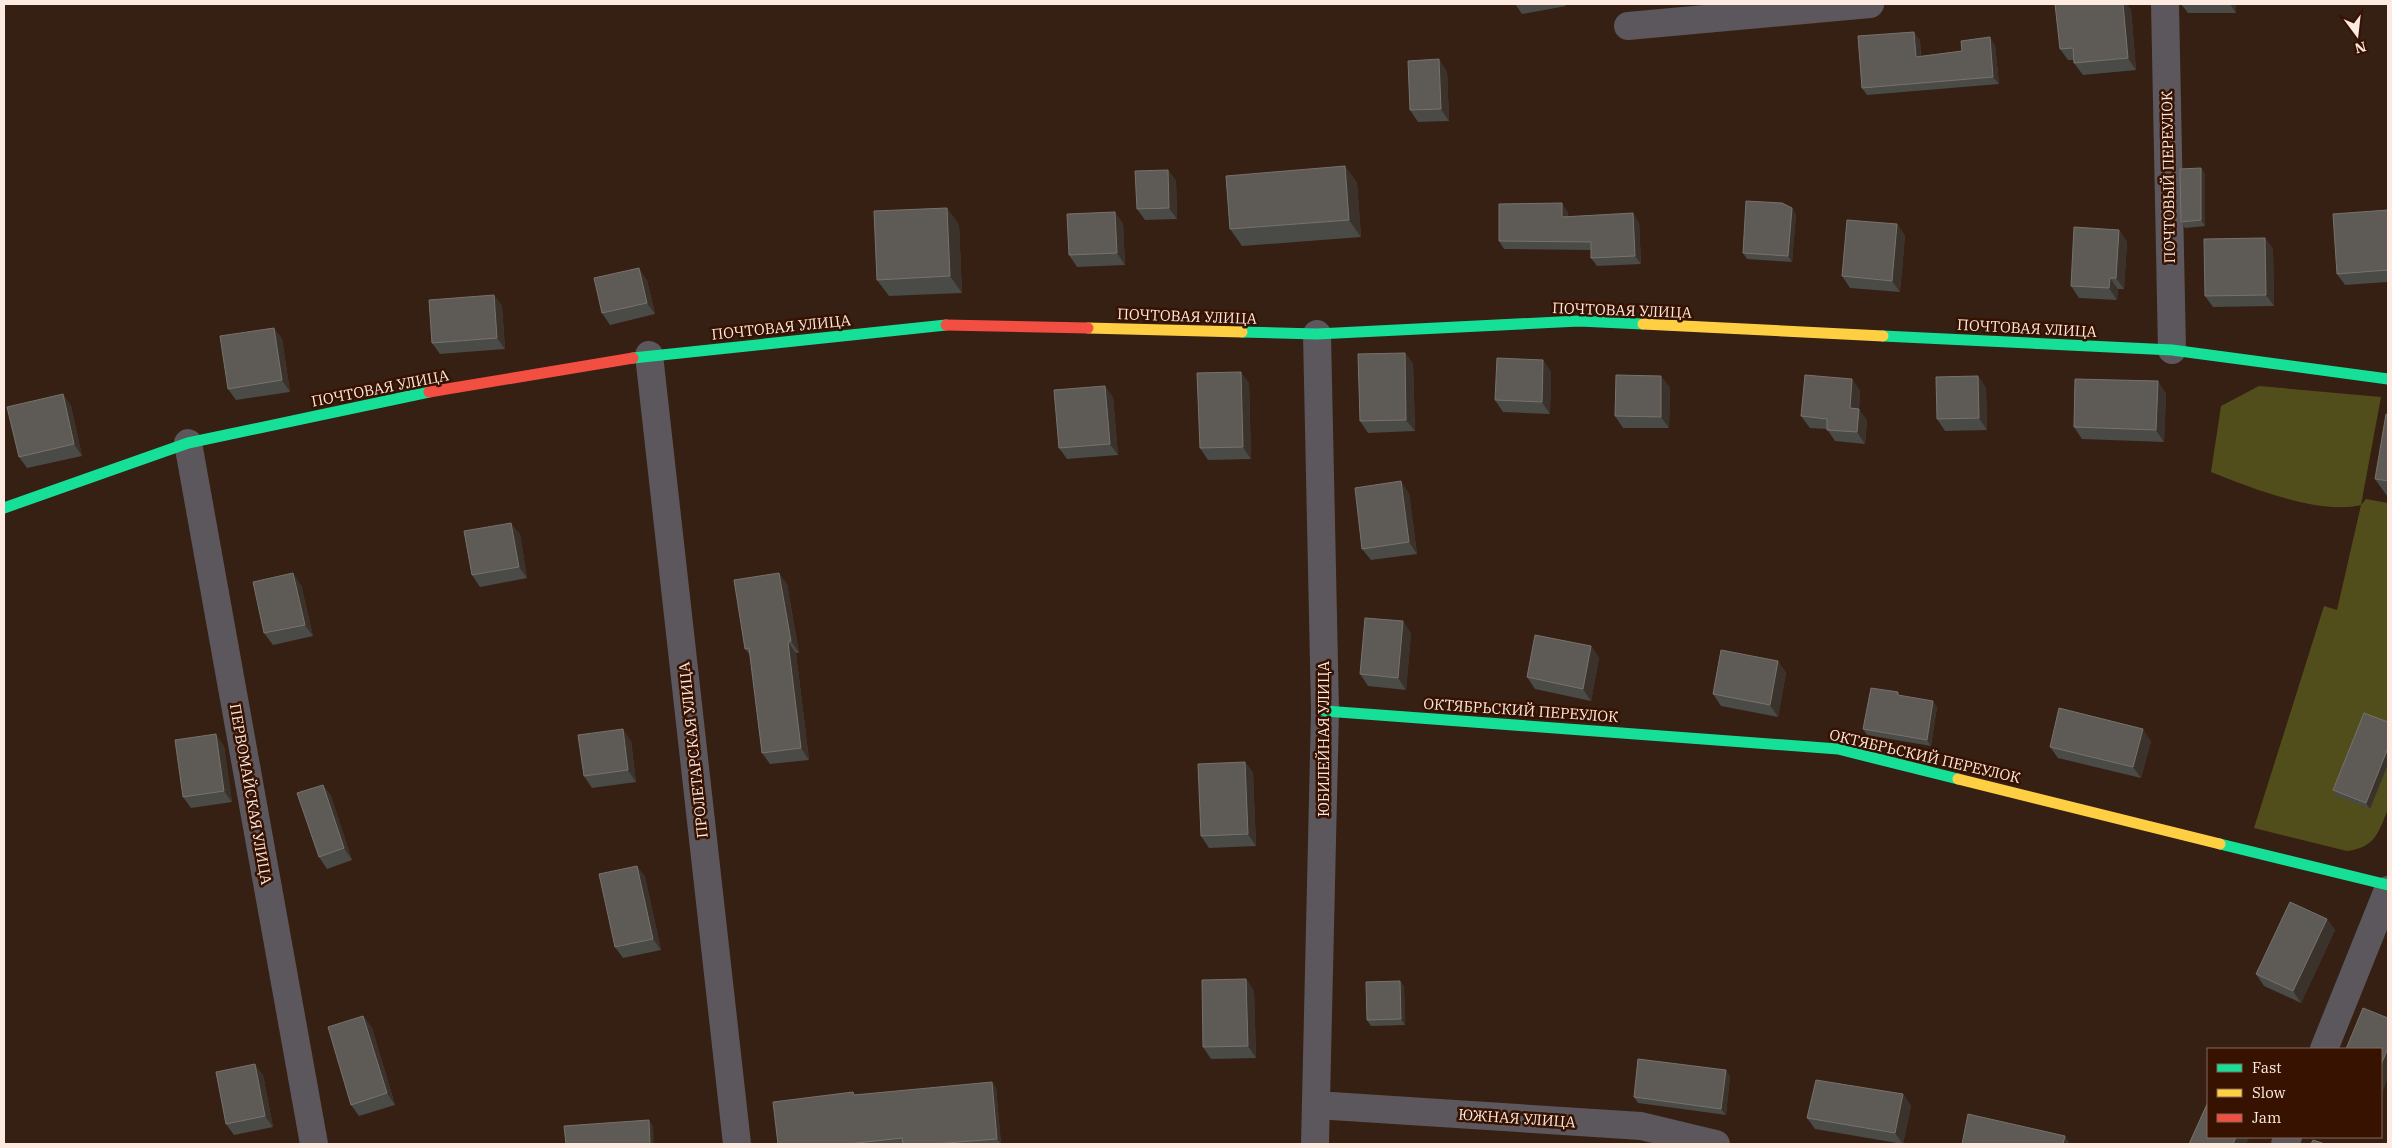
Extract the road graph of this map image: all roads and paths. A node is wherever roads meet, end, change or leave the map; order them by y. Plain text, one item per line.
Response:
1 (1870, 4) edge
2 (2165, 4) edge
3 (1628, 26) dead end
4 (1317, 334) junction
5 (2172, 350) junction
6 (649, 355) junction
7 (2388, 378) edge
8 (188, 443) junction
9 (4, 508) edge
10 (1325, 711) junction
11 (2388, 885) edge
12 (2388, 890) edge
13 (2324, 1048) edge
14 (1316, 1106) junction
15 (314, 1144) edge
16 (737, 1144) edge
17 (1315, 1144) edge
18 (1716, 1144) edge

1 - 3 street
2 - 5 street, ПОЧТОВЫЙ ПЕРЕУЛОК
4 - 5 street, ПОЧТОВАЯ УЛИЦА
4 - 6 street, ПОЧТОВАЯ УЛИЦА
4 - 10 street, ЮБИЛЕЙНАЯ УЛИЦА
5 - 7 street, ПОЧТОВАЯ УЛИЦА
6 - 8 street, ПОЧТОВАЯ УЛИЦА
6 - 16 street, ПРОЛЕТАРСКАЯ УЛИЦА
8 - 9 street, ПОЧТОВАЯ УЛИЦА
8 - 15 street, ПЕРВОМАЙСКАЯ УЛИЦА
10 - 11 street, ОКТЯБРЬСКИЙ ПЕРЕУЛОК
10 - 14 street, ЮБИЛЕЙНАЯ УЛИЦА
12 - 13 street
14 - 17 street, ЮБИЛЕЙНАЯ УЛИЦА
14 - 18 street, ЮЖНАЯ УЛИЦА

